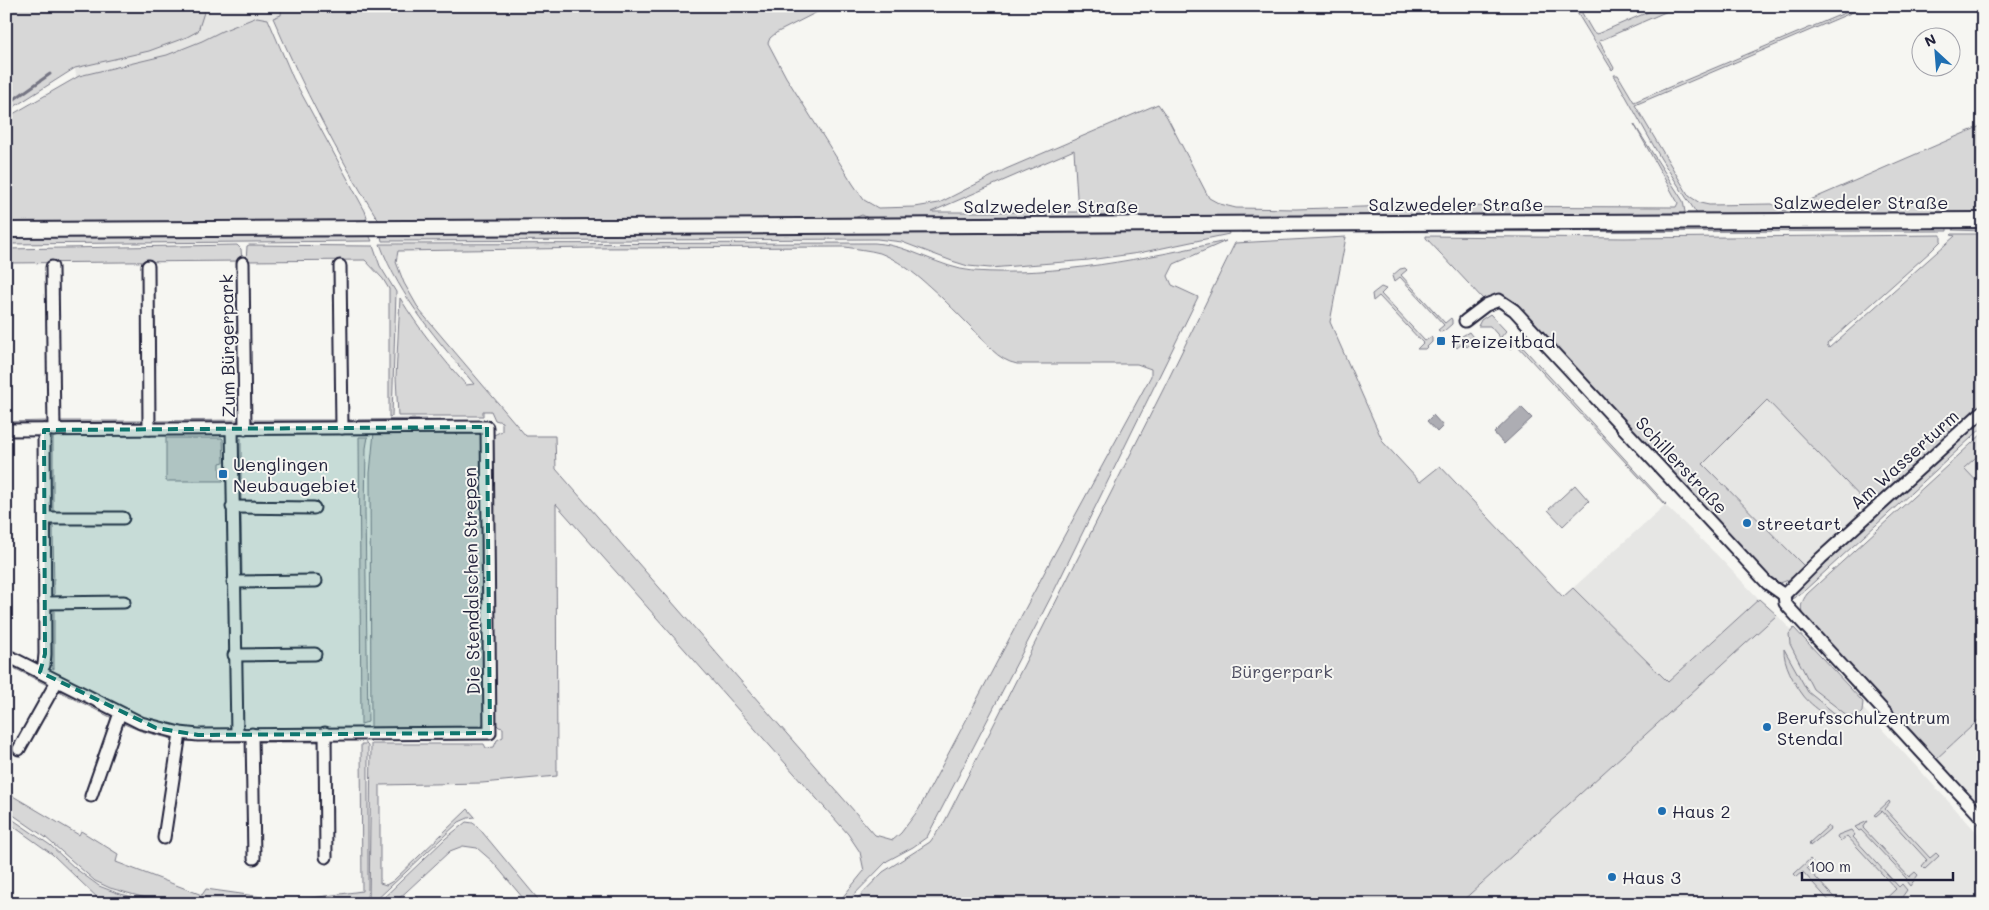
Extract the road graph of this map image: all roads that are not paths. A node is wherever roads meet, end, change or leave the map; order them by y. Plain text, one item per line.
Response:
1 (1983, 220) edge
2 (6, 230) edge
3 (243, 263) dead end
4 (148, 266) dead end
5 (340, 266) dead end
6 (52, 267) dead end
7 (1465, 321) dead end
8 (1983, 410) edge
9 (342, 428) junction
10 (357, 428) joint
11 (149, 429) junction
12 (232, 429) junction
13 (246, 429) junction
14 (6, 430) edge
15 (49, 430) junction
16 (232, 507) junction
17 (314, 508) dead end
18 (45, 518) junction
19 (123, 518) dead end
20 (316, 581) dead end
21 (233, 582) junction
22 (1784, 595) junction
23 (45, 602) junction
24 (124, 602) dead end
25 (315, 654) dead end
26 (6, 655) edge
27 (234, 655) junction
28 (40, 672) junction
29 (57, 681) junction
30 (120, 713) junction
31 (180, 733) junction
32 (324, 733) junction
33 (237, 734) junction
34 (252, 734) junction
35 (19, 749) dead end
36 (91, 796) dead end
37 (1983, 820) edge
38 (164, 838) dead end
39 (326, 857) dead end
40 (254, 858) dead end

1 - 2 main road, Salzwedeler Straße
3 - 13 street, Zum Bürgerpark
4 - 11 street
5 - 9 street
6 - 15 street
7 - 22 street, Schillerstraße
8 - 22 street, Am Wasserturm
9 - 10 street, Zum Bürgerpark
9 - 13 street, Zum Bürgerpark
10 - 32 street, Die Stendalschen Strepen
11 - 12 street, Zum Bürgerpark
11 - 15 street, Zum Bürgerpark
12 - 13 street, Zum Bürgerpark
12 - 16 street
14 - 15 street, Zum Bürgerpark
15 - 18 street
16 - 17 street
16 - 21 street
18 - 19 street
18 - 23 street
20 - 21 street
21 - 27 street
22 - 37 street, Schillerstraße
23 - 24 street
23 - 28 street
25 - 27 street
26 - 28 street
27 - 33 street
28 - 29 street
29 - 30 street
29 - 35 street
30 - 31 street
30 - 36 street
31 - 33 street
31 - 38 street
32 - 34 street
32 - 39 street
33 - 34 street
34 - 40 street

